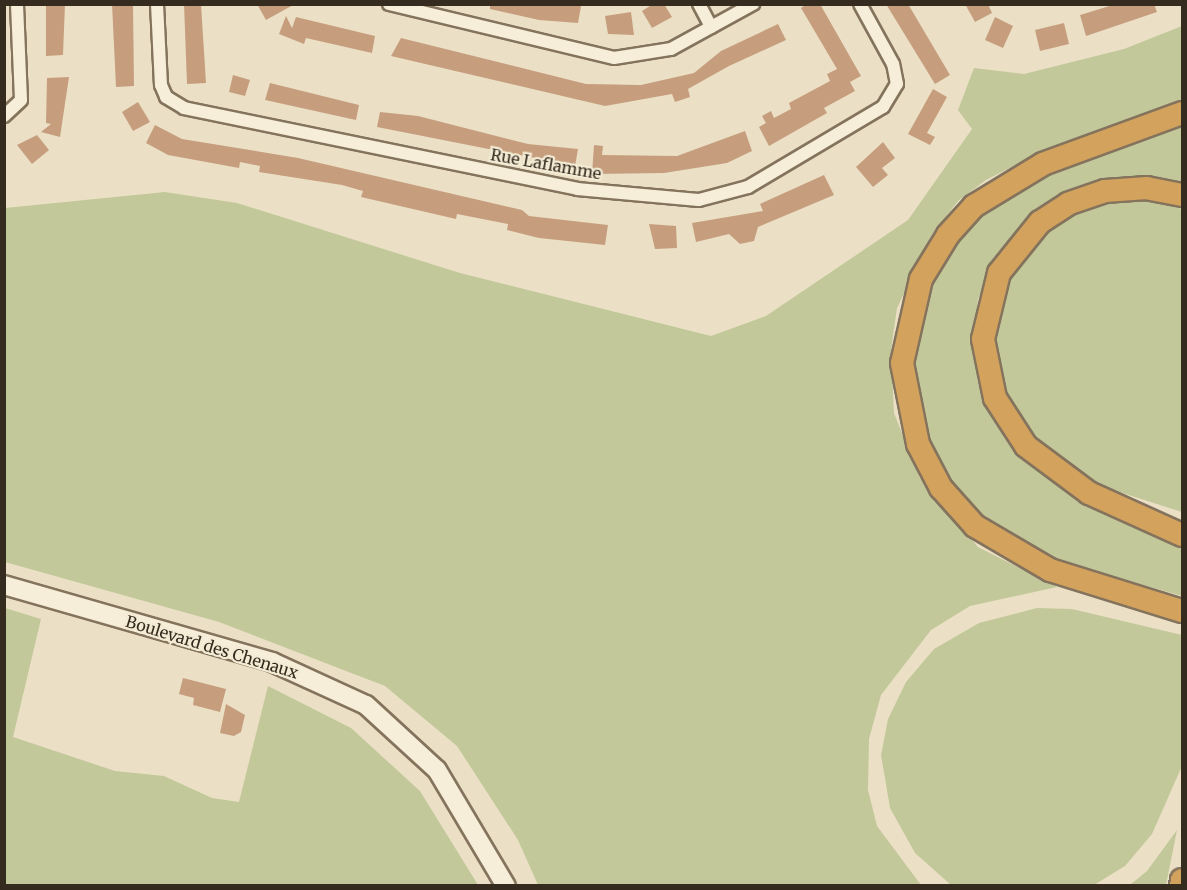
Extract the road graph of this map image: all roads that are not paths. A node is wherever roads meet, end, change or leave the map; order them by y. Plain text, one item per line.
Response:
1 (17, 4) edge
2 (157, 4) edge
3 (389, 4) edge
4 (699, 4) edge
5 (753, 4) edge
6 (860, 4) edge
7 (711, 27) junction
8 (1182, 113) edge
9 (4, 116) edge
10 (1182, 195) edge
11 (1182, 535) edge
12 (4, 585) edge
13 (1182, 611) edge
14 (1182, 880) edge
15 (506, 885) edge
16 (1181, 885) edge

1 - 9 street
2 - 6 street, Rue Laflamme
3 - 7 street
4 - 7 street
5 - 7 street
8 - 13 highway
10 - 11 highway
12 - 15 main road, Boulevard des Chenaux
14 - 16 highway

